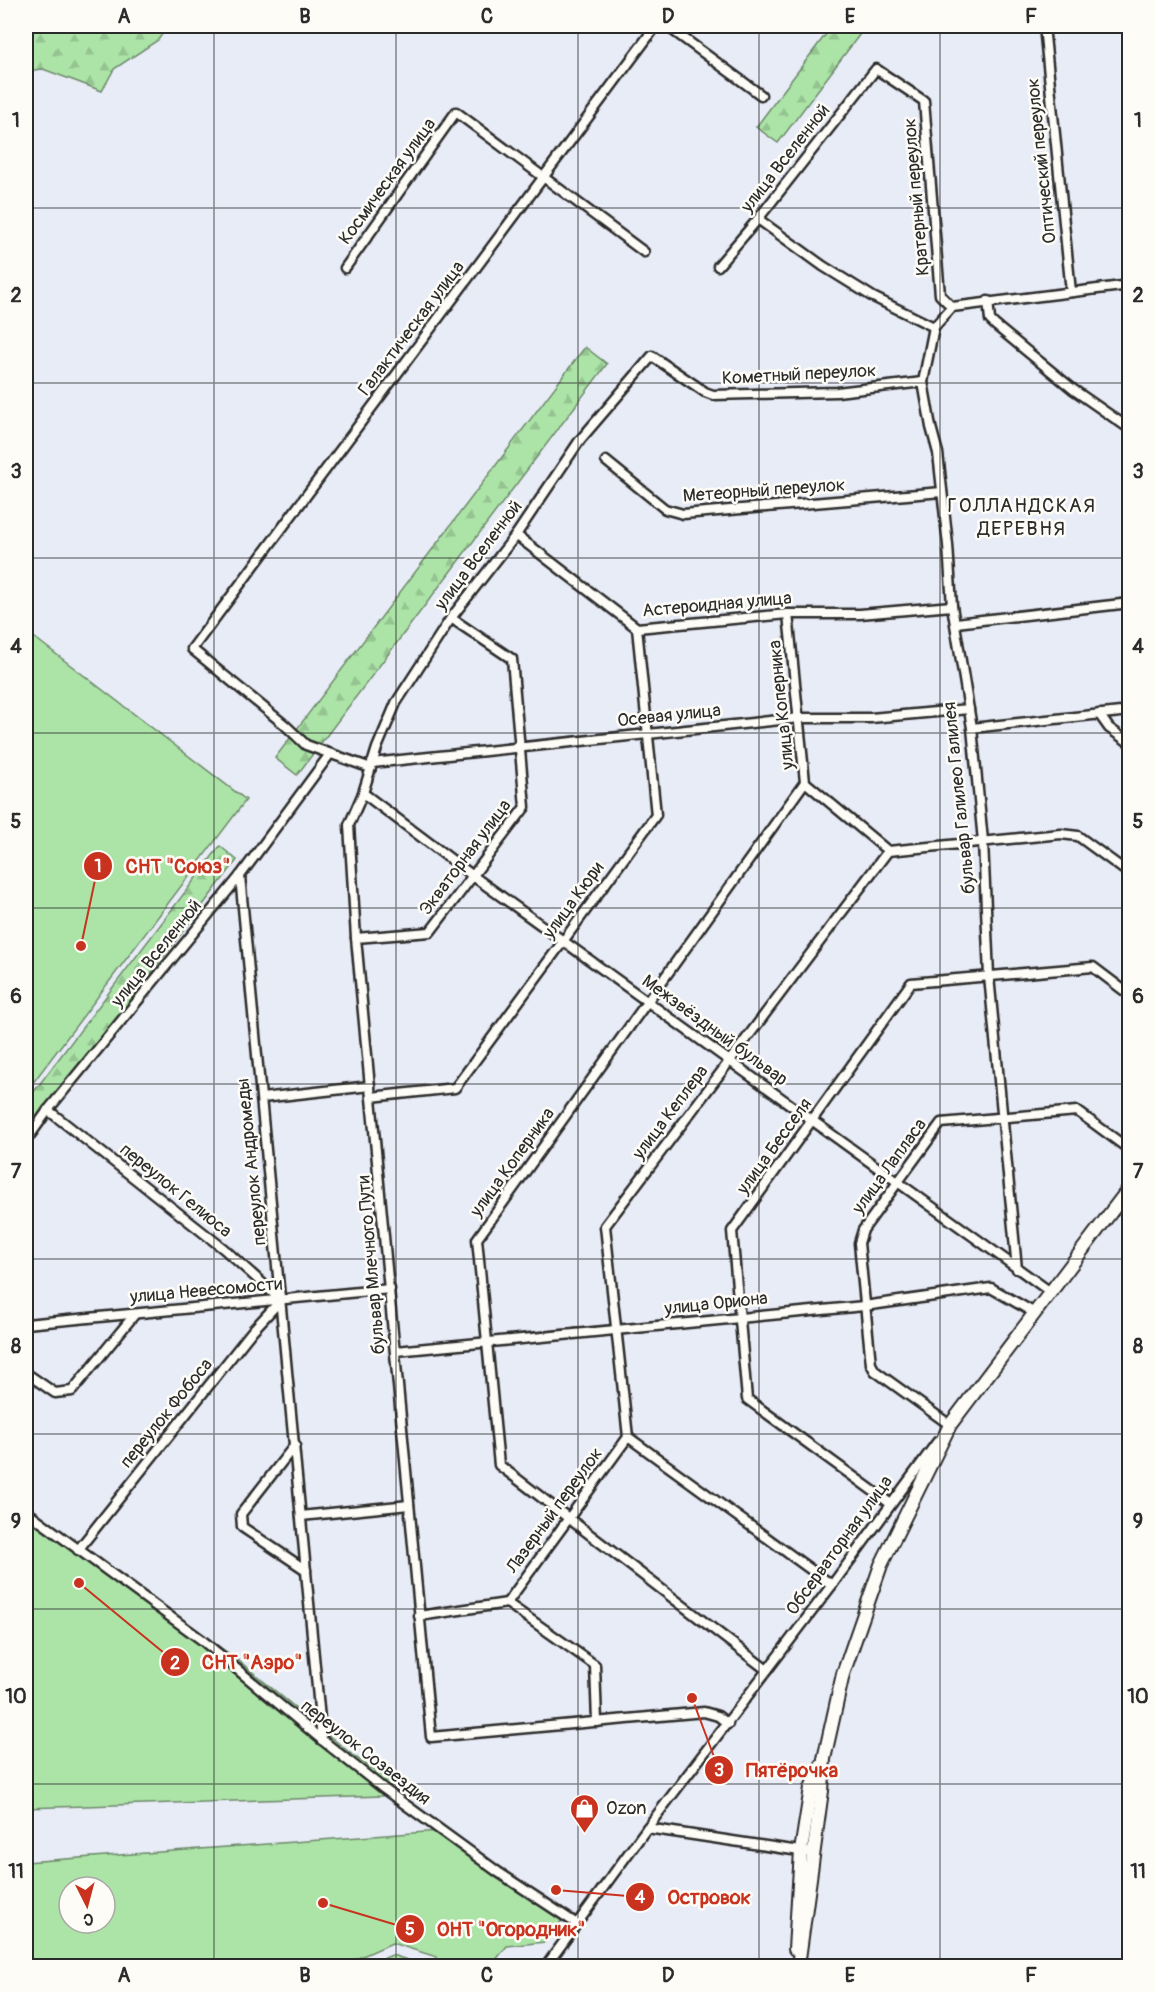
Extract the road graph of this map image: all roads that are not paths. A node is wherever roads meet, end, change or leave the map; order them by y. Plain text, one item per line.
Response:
1 (656, 26) edge
2 (668, 26) edge
3 (1044, 26) edge
4 (876, 69) joint
5 (761, 95) dead end
6 (544, 178) junction
7 (759, 219) junction
8 (644, 252) dead end
9 (718, 266) dead end
10 (345, 268) dead end
11 (1130, 285) edge
12 (1071, 292) junction
13 (987, 301) junction
14 (952, 307) junction
15 (934, 327) junction
16 (652, 356) joint
17 (923, 382) junction
18 (1130, 429) edge
19 (606, 461) dead end
20 (942, 492) junction
21 (516, 535) junction
22 (1130, 603) edge
23 (952, 606) junction
24 (788, 614) junction
25 (451, 618) junction
26 (956, 623) junction
27 (637, 628) junction
28 (969, 709) junction
29 (1130, 711) edge
30 (1099, 714) junction
31 (799, 718) junction
32 (972, 728) junction
33 (648, 733) junction
34 (1130, 743) edge
35 (520, 746) junction
36 (330, 754) junction
37 (371, 766) junction
38 (805, 782) junction
39 (363, 793) junction
40 (983, 841) junction
41 (888, 851) junction
42 (1130, 874) edge
43 (240, 876) junction
44 (473, 876) junction
45 (357, 938) junction
46 (564, 941) junction
47 (989, 976) junction
48 (1130, 995) edge
49 (647, 1002) junction
50 (730, 1061) junction
51 (370, 1086) junction
52 (371, 1097) junction
53 (262, 1098) junction
54 (48, 1110) junction
55 (1004, 1118) junction
56 (812, 1121) junction
57 (26, 1141) edge
58 (1130, 1150) edge
59 (897, 1183) junction
60 (1130, 1187) edge
61 (1017, 1269) junction
62 (390, 1289) junction
63 (1049, 1291) junction
64 (281, 1299) junction
65 (864, 1306) junction
66 (1033, 1312) junction
67 (135, 1314) junction
68 (740, 1317) junction
69 (26, 1324) edge
70 (617, 1330) junction
71 (487, 1342) junction
72 (396, 1351) junction
73 (26, 1373) edge
74 (950, 1425) junction
75 (628, 1437) junction
76 (295, 1445) junction
77 (891, 1504) junction
78 (409, 1505) junction
79 (26, 1511) edge
80 (301, 1516) junction
81 (569, 1518) junction
82 (78, 1550) junction
83 (306, 1570) junction
84 (832, 1585) junction
85 (507, 1603) junction
86 (419, 1616) junction
87 (767, 1670) junction
88 (597, 1722) junction
89 (728, 1724) junction
90 (322, 1740) junction
91 (647, 1828) junction
92 (807, 1852) junction
93 (577, 1924) junction
94 (546, 1966) edge
95 (797, 1966) edge

1 - 6 street, Галактическая улица
2 - 5 street
3 - 12 street, Оптический переулок
4 - 7 street, улица Вселенной
4 - 14 street, Кратерный переулок
6 - 8 street
6 - 10 street, Космическая улица
6 - 36 street, Галактическая улица
7 - 9 street, улица Вселенной
7 - 15 street
11 - 12 street
12 - 13 street
13 - 14 street
13 - 18 street
14 - 15 street
15 - 17 street, бульвар Галилео Галилея
16 - 17 street, Кометный переулок
16 - 21 street, улица Вселенной
17 - 20 street, бульвар Галилео Галилея
19 - 20 street, Метеорный переулок
20 - 23 street, бульвар Галилео Галилея
21 - 25 street, улица Вселенной
21 - 27 street, Астероидная улица
22 - 26 street
23 - 24 street, Астероидная улица
23 - 26 street, бульвар Галилео Галилея
24 - 27 street, Астероидная улица
24 - 31 street, улица Коперника
25 - 35 street, Экваторная улица
25 - 37 street, улица Вселенной
26 - 28 street, бульвар Галилео Галилея
27 - 33 street, улица Кюри
28 - 31 street, Осевая улица
28 - 32 street, бульвар Галилео Галилея
29 - 30 street
30 - 32 street
30 - 34 street
31 - 33 street, Осевая улица
31 - 38 street, улица Коперника
32 - 40 street, бульвар Галилео Галилея
33 - 35 street, Осевая улица
33 - 46 street, улица Кюри
35 - 37 street, Осевая улица
35 - 44 street, Экваторная улица
36 - 37 street
36 - 43 street, улица Вселенной
37 - 39 street, улица Вселенной
38 - 41 street
38 - 49 street, улица Коперника
39 - 44 street, Межзвёздный бульвар
39 - 45 street, бульвар Млечного Пути
40 - 41 street
40 - 42 street
40 - 47 street, бульвар Галилео Галилея
41 - 50 street, улица Кеплера
43 - 53 street, переулок Андромеды
43 - 54 street, улица Вселенной
44 - 45 street, Экваторная улица
44 - 46 street, Межзвёздный бульвар
45 - 51 street, бульвар Млечного Пути
46 - 49 street, Межзвёздный бульвар
46 - 52 street, улица Кюри
47 - 48 street, улица Бесселя
47 - 55 street, бульвар Галилео Галилея
47 - 56 street, улица Бесселя
49 - 50 street, Межзвёздный бульвар
49 - 71 street, улица Коперника
50 - 56 street, Межзвёздный бульвар
50 - 70 street, улица Кеплера
51 - 52 street, бульвар Млечного Пути
51 - 53 street
52 - 62 street, бульвар Млечного Пути
53 - 64 street, переулок Андромеды
54 - 57 street, улица Вселенной
54 - 64 street, переулок Гелиоса
55 - 58 street, улица Лапласа
55 - 59 street, улица Лапласа
55 - 61 street, бульвар Галилео Галилея
56 - 59 street, Межзвёздный бульвар
56 - 68 street, улица Бесселя
59 - 61 street, Межзвёздный бульвар
59 - 65 street, улица Лапласа
60 - 63 main road, Обсерваторная улица
61 - 63 street, Межзвёздный бульвар
62 - 64 street, улица Невесомости
62 - 72 street, бульвар Млечного Пути
63 - 66 main road, Обсерваторная улица
64 - 67 street, улица Невесомости
64 - 76 street, переулок Андромеды
64 - 82 street, переулок Фобоса
65 - 66 street, улица Ориона
65 - 68 street, улица Ориона
65 - 74 street, улица Лапласа
66 - 74 main road, Обсерваторная улица
67 - 69 street, улица Невесомости
67 - 73 street
68 - 70 street, улица Ориона
68 - 77 street, улица Бесселя
70 - 71 street, улица Ориона
70 - 75 street, улица Кеплера
71 - 72 street, улица Ориона
71 - 81 street, улица Коперника
72 - 78 street, бульвар Млечного Пути
74 - 77 street, Обсерваторная улица
74 - 92 main road
75 - 81 street, Лазерный переулок
75 - 84 street
76 - 80 street, переулок Андромеды
76 - 83 street
77 - 84 street, Обсерваторная улица
78 - 80 street
78 - 86 street, бульвар Млечного Пути
79 - 82 street, переулок Созвездия
80 - 83 street, переулок Андромеды
81 - 85 street, Лазерный переулок
81 - 87 street, улица Коперника
82 - 90 street, переулок Созвездия
83 - 90 street, переулок Андромеды
84 - 87 street, Обсерваторная улица
85 - 86 street
85 - 88 street
86 - 88 street, бульвар Млечного Пути
87 - 89 street, Обсерваторная улица
88 - 89 street
89 - 91 street, Обсерваторная улица
90 - 93 street, переулок Созвездия
91 - 92 street
91 - 93 street, Обсерваторная улица
92 - 95 main road
93 - 94 street, Обсерваторная улица

